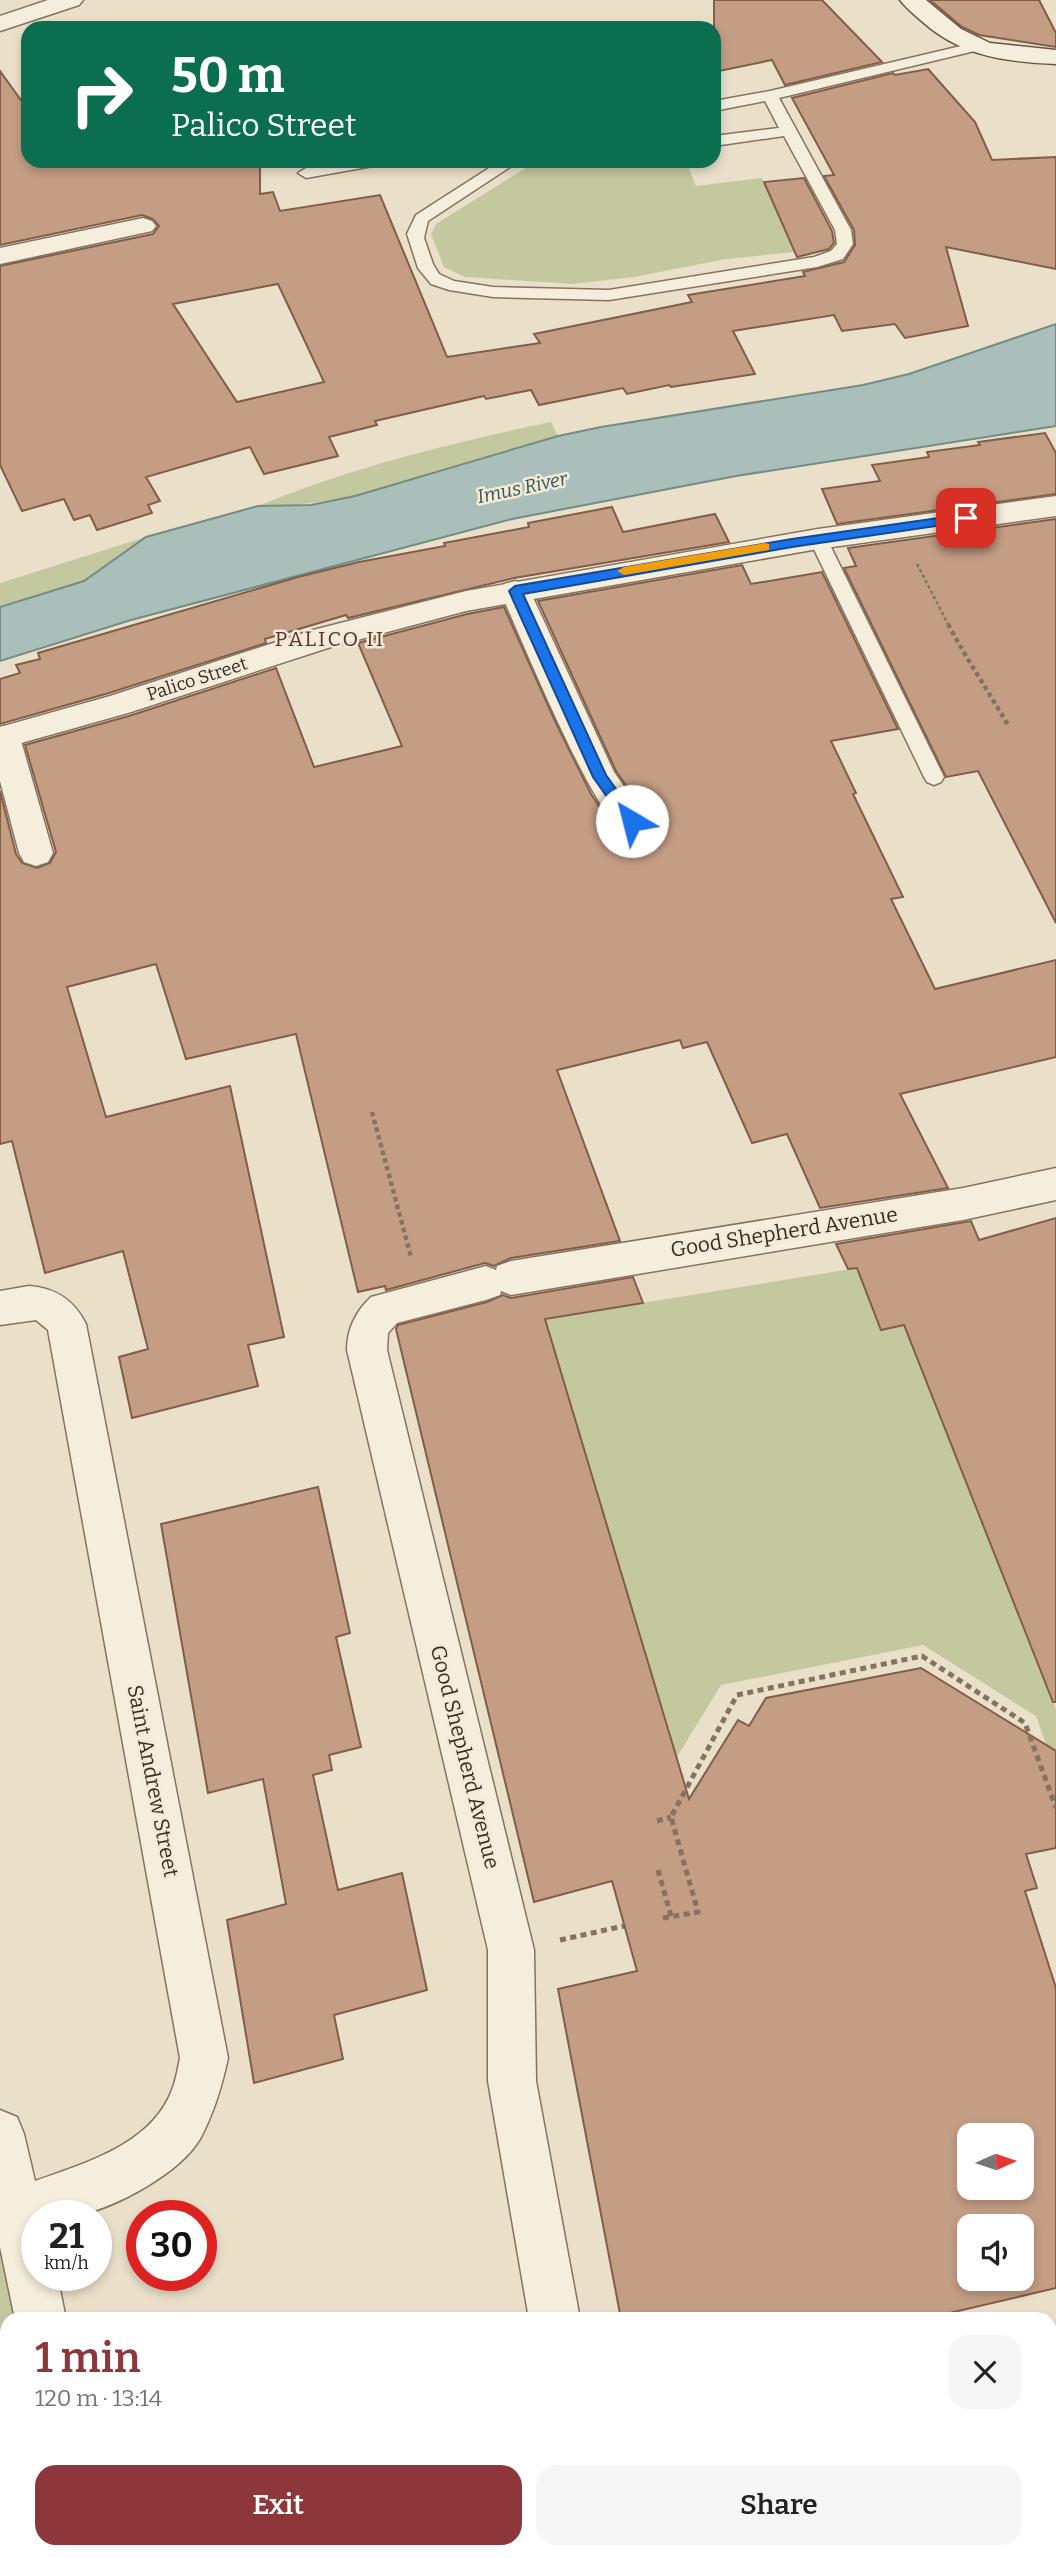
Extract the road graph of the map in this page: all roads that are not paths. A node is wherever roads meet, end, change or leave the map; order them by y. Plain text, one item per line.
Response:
1 (71, 0) edge
2 (912, 0) edge
3 (0, 24) edge
4 (978, 46) junction
5 (1046, 56) edge
6 (770, 96) junction
7 (721, 105) edge
8 (789, 131) junction
9 (721, 140) edge
10 (334, 168) edge
11 (500, 168) edge
12 (306, 173) dead end
13 (142, 226) dead end
14 (0, 256) edge
15 (1056, 506) edge
16 (818, 539) junction
17 (515, 591) junction
18 (2, 738) edge
19 (934, 777) dead end
20 (632, 821) dead end
21 (36, 853) dead end
22 (1056, 1184) edge
23 (0, 1308) edge
24 (0, 2134) edge
25 (19, 2212) junction
26 (40, 2312) edge
27 (554, 2312) edge

1 - 3 street
2 - 4 street
4 - 5 street
4 - 6 lane
6 - 7 lane
6 - 8 lane
8 - 9 lane
8 - 11 lane
10 - 12 lane
13 - 14 street
15 - 16 street, Palico Street
16 - 17 street, Palico Street
16 - 19 lane
17 - 18 street, Palico Street
17 - 20 street
18 - 21 street
22 - 27 street, Good Shepherd Avenue
23 - 25 street, Saint Andrew Street
24 - 25 street
25 - 26 street

